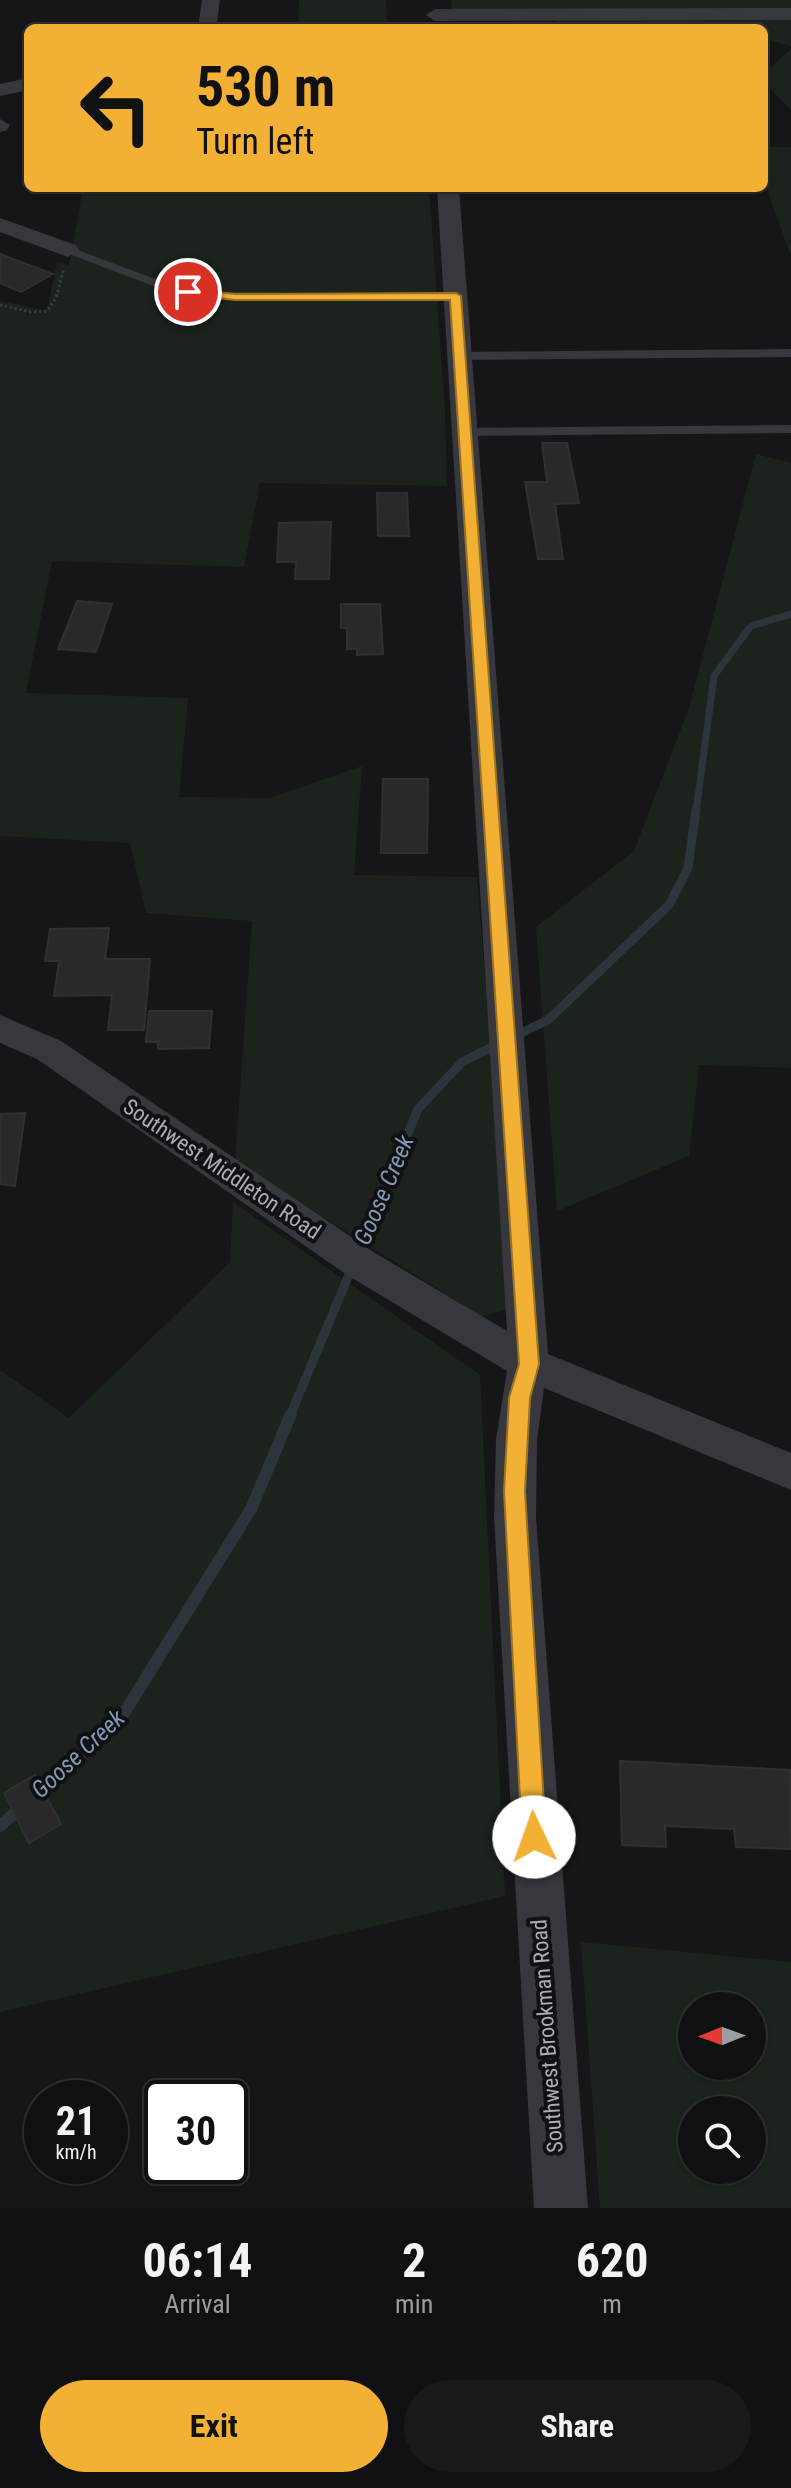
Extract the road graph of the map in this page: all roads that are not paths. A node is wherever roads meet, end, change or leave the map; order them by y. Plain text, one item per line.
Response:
1 (211, 0) edge
2 (434, 14) edge
3 (791, 14) edge
4 (208, 24) edge
5 (24, 85) edge
6 (0, 90) edge
7 (448, 192) edge
8 (0, 225) edge
9 (68, 250) joint
10 (456, 296) junction
11 (791, 353) edge
12 (460, 356) junction
13 (791, 429) edge
14 (465, 432) junction
15 (0, 1028) edge
16 (529, 1364) junction
17 (791, 1472) edge
18 (561, 2208) edge

1 - 4 street
2 - 3 street
5 - 6 street
7 - 10 street, Southwest Brookman Road
8 - 9 street
9 - 10 lane
10 - 12 street, Southwest Brookman Road
11 - 12 lane
12 - 14 street, Southwest Brookman Road
13 - 14 lane
14 - 16 street, Southwest Brookman Road
15 - 16 street, Southwest Middleton Road
16 - 17 street, Southwest Middleton Road
16 - 18 street, Southwest Brookman Road

